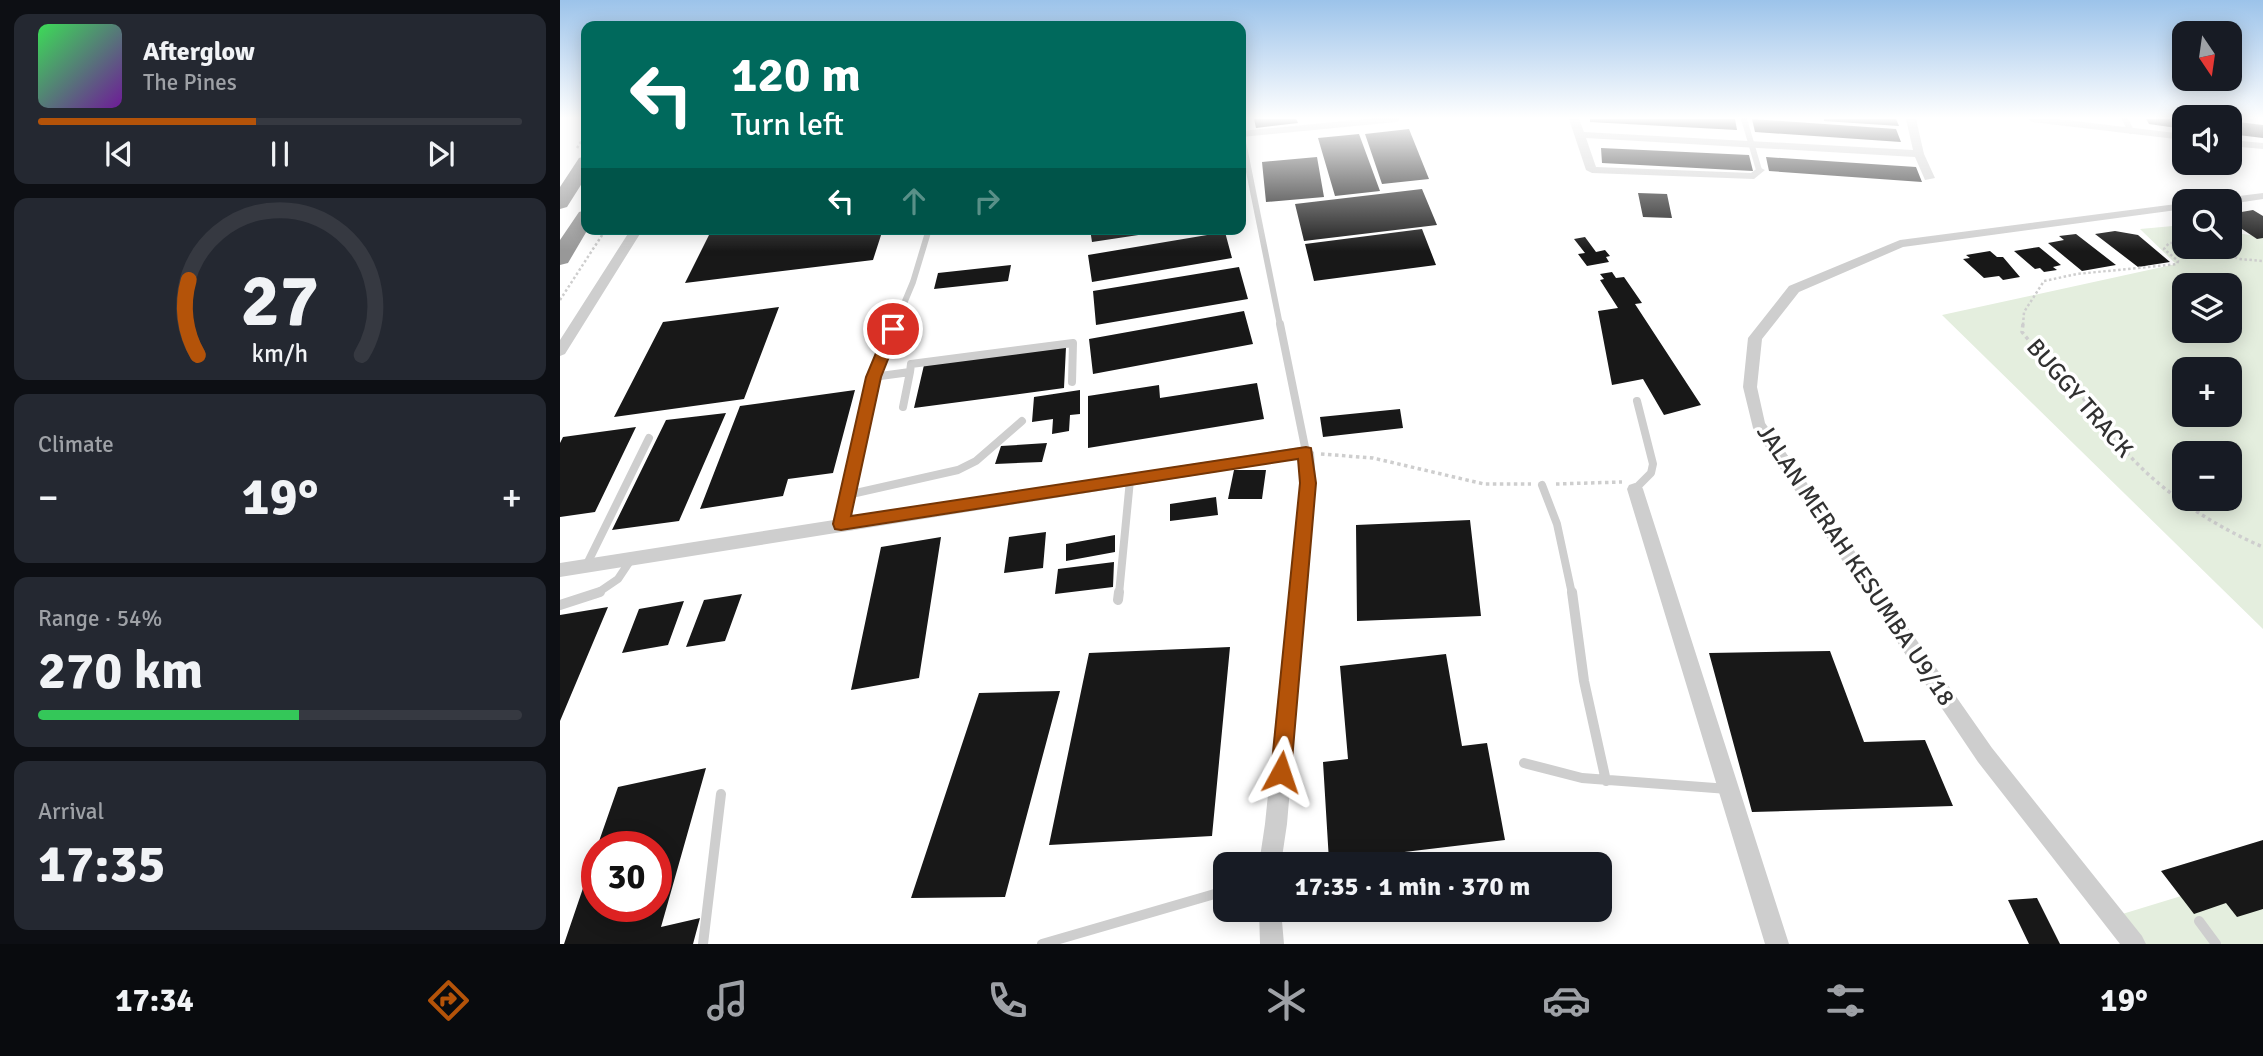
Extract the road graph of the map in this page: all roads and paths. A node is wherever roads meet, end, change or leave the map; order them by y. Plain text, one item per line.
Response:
1 (1247, 163) edge
2 (1590, 163) edge
3 (1756, 163) edge
4 (1923, 163) edge
5 (581, 170) edge
6 (1759, 170) joint
7 (1929, 178) dead end
8 (2263, 196) edge
9 (2242, 199) edge
10 (560, 203) edge
11 (2172, 208) edge
12 (581, 224) edge
13 (602, 235) edge
14 (633, 235) edge
15 (927, 235) edge
16 (2172, 243) edge
17 (2172, 256) edge
18 (560, 258) edge
19 (2176, 259) edge
20 (2239, 259) edge
21 (2263, 261) edge
22 (560, 300) edge
23 (560, 351) edge
24 (910, 372) junction
25 (873, 377) junction
26 (1072, 382) dead end
27 (1637, 401) dead end
28 (903, 407) dead end
29 (1022, 421) dead end
30 (649, 438) dead end
31 (1306, 452) junction
32 (1130, 480) junction
33 (1542, 485) junction
34 (1636, 489) junction
35 (847, 495) junction
36 (841, 524) junction
37 (2263, 548) edge
38 (632, 558) junction
39 (586, 566) junction
40 (560, 570) edge
41 (1118, 600) dead end
42 (560, 605) edge
43 (1524, 763) dead end
44 (1606, 781) junction
45 (1731, 790) junction
46 (721, 794) dead end
47 (1272, 852) edge
48 (1213, 895) edge
49 (2199, 921) dead end
50 (1270, 922) edge
51 (1056, 942) edge
52 (704, 944) edge
53 (1042, 944) edge
54 (1272, 944) edge
55 (1777, 944) edge
56 (2134, 944) edge
57 (2216, 944) edge

1 - 31 lane
2 - 6 street
3 - 6 lane
4 - 7 street
5 - 10 highway
8 - 9 street
11 - 56 street, JALAN MERAH KESUMBA U9/18
12 - 18 highway
13 - 22 path
14 - 23 street
15 - 25 lane
16 - 17 path, BUGGY TRACK
19 - 37 path, BUGGY TRACK
20 - 21 path
24 - 25 lane
24 - 26 lane
24 - 28 lane
25 - 35 lane
27 - 34 lane
29 - 35 lane
30 - 39 lane
31 - 32 street
31 - 33 path
31 - 47 street
32 - 36 street
32 - 41 lane
33 - 34 path
33 - 44 lane
34 - 45 street
35 - 36 lane
36 - 38 street
38 - 39 street
38 - 42 lane
39 - 40 street
43 - 44 lane
44 - 45 lane
45 - 55 street
46 - 52 lane
48 - 51 lane
49 - 57 lane
50 - 54 street
51 - 53 lane

